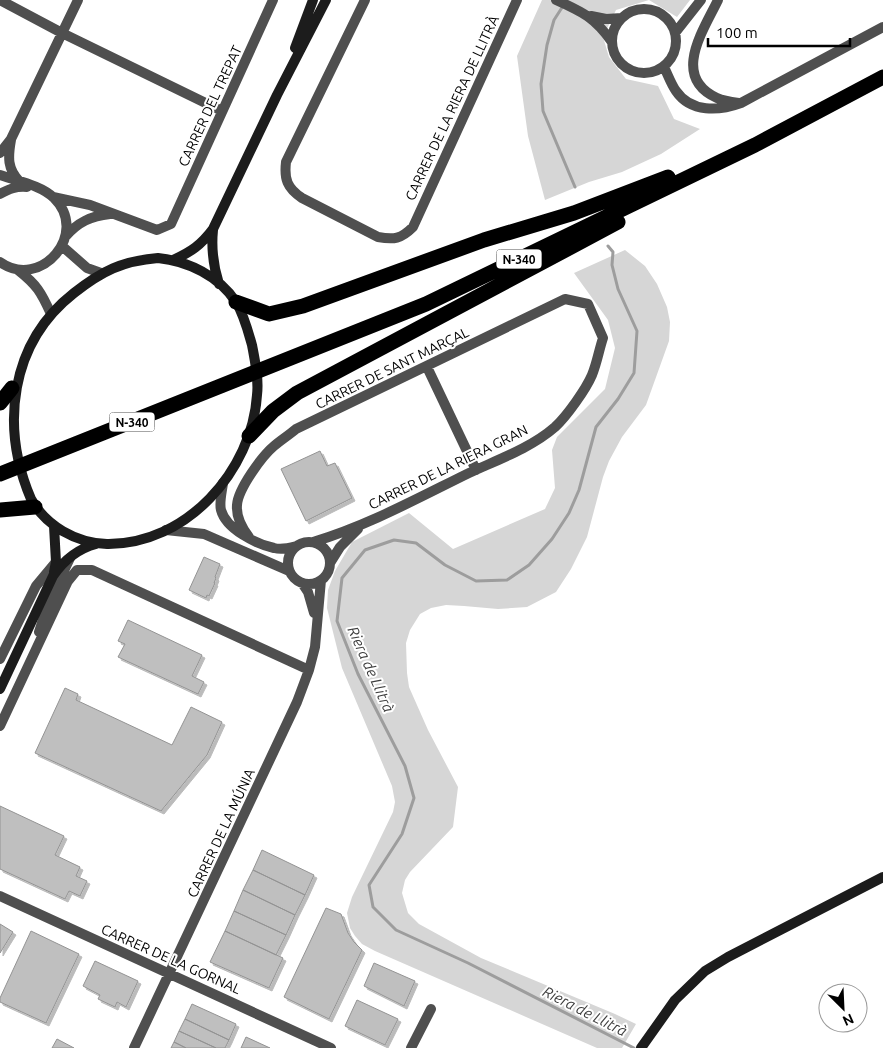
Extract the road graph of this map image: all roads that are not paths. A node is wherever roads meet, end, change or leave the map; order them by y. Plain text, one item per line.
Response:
1 (0, 0) edge
2 (78, 0) edge
3 (274, 0) edge
4 (314, 0) edge
5 (326, 0) edge
6 (365, 0) edge
7 (517, 0) edge
8 (556, 0) edge
9 (701, 0) edge
10 (718, 0) edge
11 (590, 16) junction
12 (622, 18) junction
13 (883, 27) edge
14 (62, 33) junction
15 (675, 33) junction
16 (612, 42) junction
17 (664, 66) junction
18 (883, 77) edge
19 (277, 95) junction
20 (741, 103) junction
21 (222, 111) junction
22 (11, 139) junction
23 (755, 145) junction
24 (0, 153) edge
25 (0, 175) edge
26 (21, 183) junction
27 (33, 187) junction
28 (0, 194) edge
29 (53, 197) junction
30 (114, 214) junction
31 (213, 229) junction
32 (64, 241) junction
33 (172, 260) junction
34 (0, 262) edge
35 (18, 270) junction
36 (101, 273) junction
37 (220, 285) junction
38 (236, 302) junction
39 (51, 314) junction
40 (603, 338) joint
41 (427, 367) junction
42 (12, 388) junction
43 (0, 402) edge
44 (249, 436) junction
45 (476, 470) junction
46 (0, 474) edge
47 (223, 483) junction
48 (35, 506) junction
49 (0, 510) edge
50 (367, 522) junction
51 (54, 526) junction
52 (166, 530) junction
53 (249, 537) junction
54 (313, 542) junction
55 (99, 543) junction
56 (297, 546) junction
57 (72, 555) junction
58 (56, 562) junction
59 (330, 562) junction
60 (289, 571) junction
61 (53, 576) junction
62 (321, 580) junction
63 (302, 583) junction
64 (316, 624) junction
65 (34, 653) junction
66 (0, 659) edge
67 (309, 670) junction
68 (0, 689) edge
69 (0, 726) edge
70 (883, 877) edge
71 (0, 896) edge
72 (170, 973) junction
73 (431, 1008) dead end
74 (134, 1048) edge
75 (331, 1048) edge
76 (411, 1048) edge
77 (641, 1048) edge

1 - 14 street
2 - 14 street
3 - 21 street, CARRER DEL TREPAT
4 - 19 street
5 - 19 street
6 - 7 street, CARRER DE LA RIERA DE LLITRÀ
8 - 11 street
9 - 15 street
10 - 20 street
11 - 12 street
11 - 16 street
12 - 15 street
12 - 16 street
13 - 20 street
14 - 21 street
14 - 22 street
15 - 17 street
16 - 17 street
17 - 20 street
18 - 23 highway, N-340
19 - 31 street
21 - 30 street, CARRER DEL TREPAT
22 - 24 street
22 - 26 street
23 - 38 highway
23 - 44 highway
23 - 46 highway, N-340
25 - 26 street
26 - 27 street
27 - 28 street
27 - 29 street
29 - 30 street
29 - 32 street
30 - 32 street
31 - 33 street
31 - 37 street
32 - 35 street
32 - 36 street
33 - 36 street
33 - 37 street
34 - 35 street
35 - 39 street
36 - 39 street
37 - 38 street
38 - 44 street
39 - 42 street
40 - 41 street, CARRER DE SANT MARÇAL
40 - 45 street, CARRER DE LA RIERA GRAN
41 - 45 street
41 - 53 street, CARRER DE SANT MARÇAL
42 - 43 highway
42 - 48 street
44 - 47 street
45 - 50 street, CARRER DE LA RIERA GRAN
47 - 52 street
47 - 53 street
48 - 49 highway
48 - 51 street
50 - 54 street, CARRER DE LA RIERA GRAN
50 - 59 street, CARRER DE LA RIERA GRAN
51 - 55 street
51 - 58 street
52 - 55 street
52 - 60 street
53 - 56 street
54 - 56 street
54 - 59 street
55 - 57 street
56 - 60 street
57 - 61 street
57 - 65 street
58 - 61 street
58 - 66 street
59 - 62 street
60 - 63 street
61 - 68 street
62 - 63 street
62 - 64 street, CARRER DE LA MÚNIA
63 - 64 street, CARRER DE LA MÚNIA
64 - 67 street, CARRER DE LA MÚNIA
65 - 67 street
65 - 69 street
67 - 72 street, CARRER DE LA MÚNIA
70 - 77 street
71 - 72 street, CARRER DE LA GORNAL
72 - 74 street, CARRER DE LA MÚNIA
72 - 75 street, CARRER DE LA GORNAL
73 - 76 street

